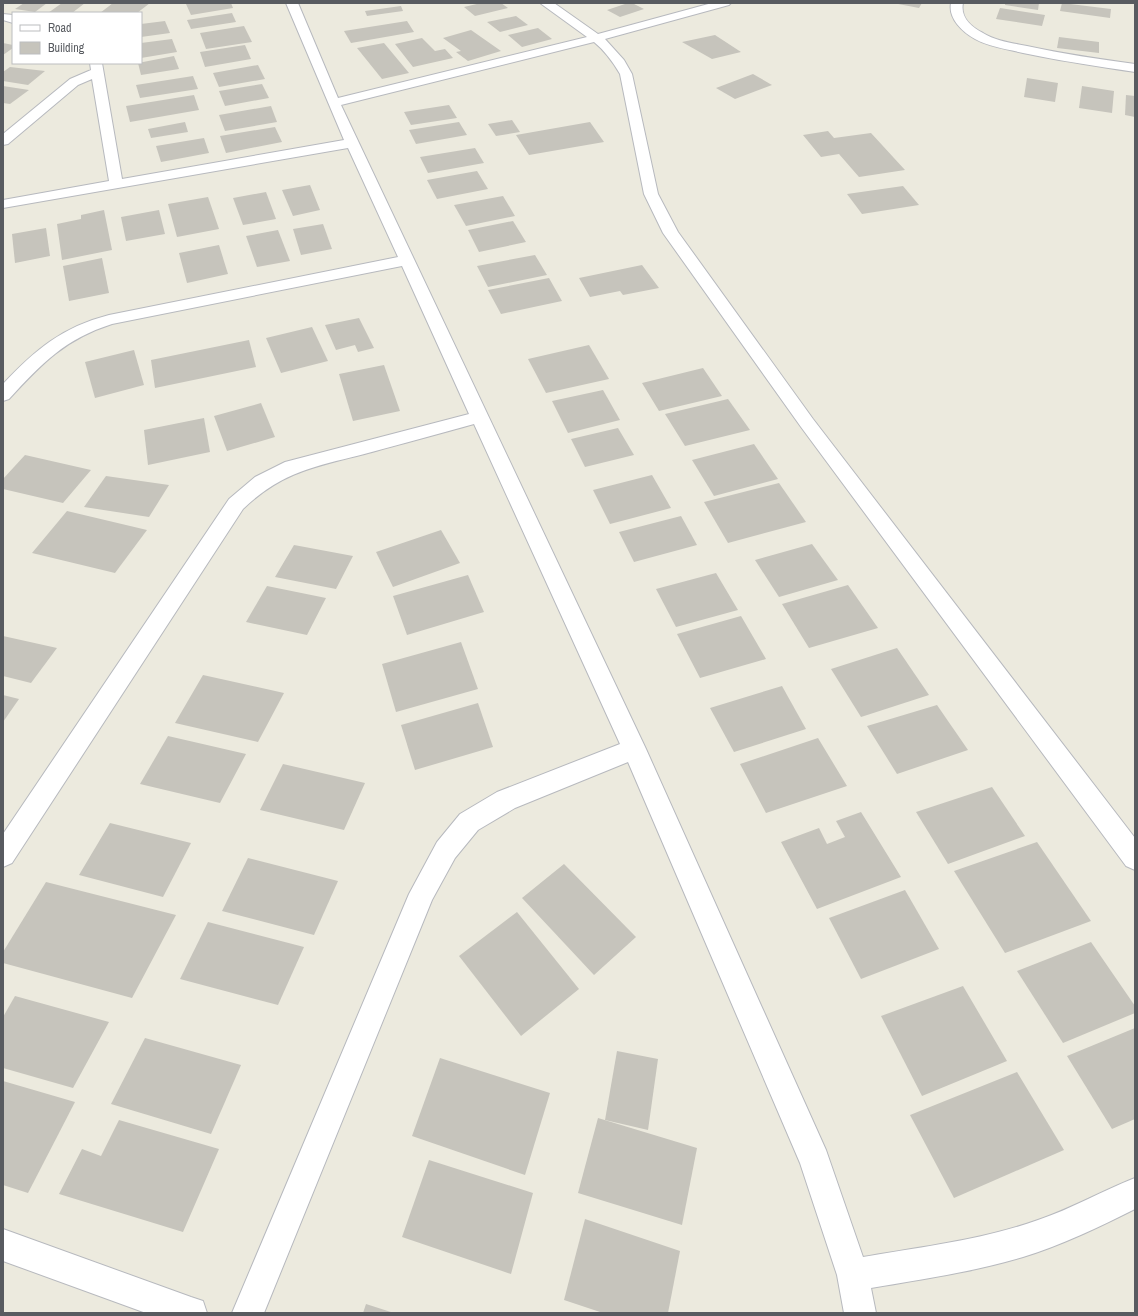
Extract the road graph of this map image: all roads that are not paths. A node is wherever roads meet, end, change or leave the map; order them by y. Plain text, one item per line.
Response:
1 (292, 3) edge
2 (546, 3) edge
3 (726, 3) edge
4 (956, 3) edge
5 (596, 38) junction
6 (97, 68) edge
7 (1135, 68) edge
8 (334, 103) junction
9 (3, 141) edge
10 (352, 143) junction
11 (116, 183) junction
12 (3, 204) edge
13 (406, 260) junction
14 (3, 395) edge
15 (479, 417) junction
16 (634, 749) junction
17 (3, 855) edge
18 (1135, 858) edge
19 (1135, 1193) edge
20 (3, 1245) edge
21 (853, 1275) junction
22 (191, 1313) edge
23 (248, 1313) edge
24 (860, 1313) edge

1 - 8 street
2 - 5 street
3 - 5 street
4 - 7 street
5 - 8 street
5 - 18 street
6 - 9 street
6 - 11 street
8 - 10 street
10 - 11 street
10 - 13 street
11 - 12 street
13 - 14 street
13 - 15 street
15 - 16 street
15 - 17 street
16 - 21 street
16 - 23 street
19 - 21 street
20 - 22 street
21 - 24 street

